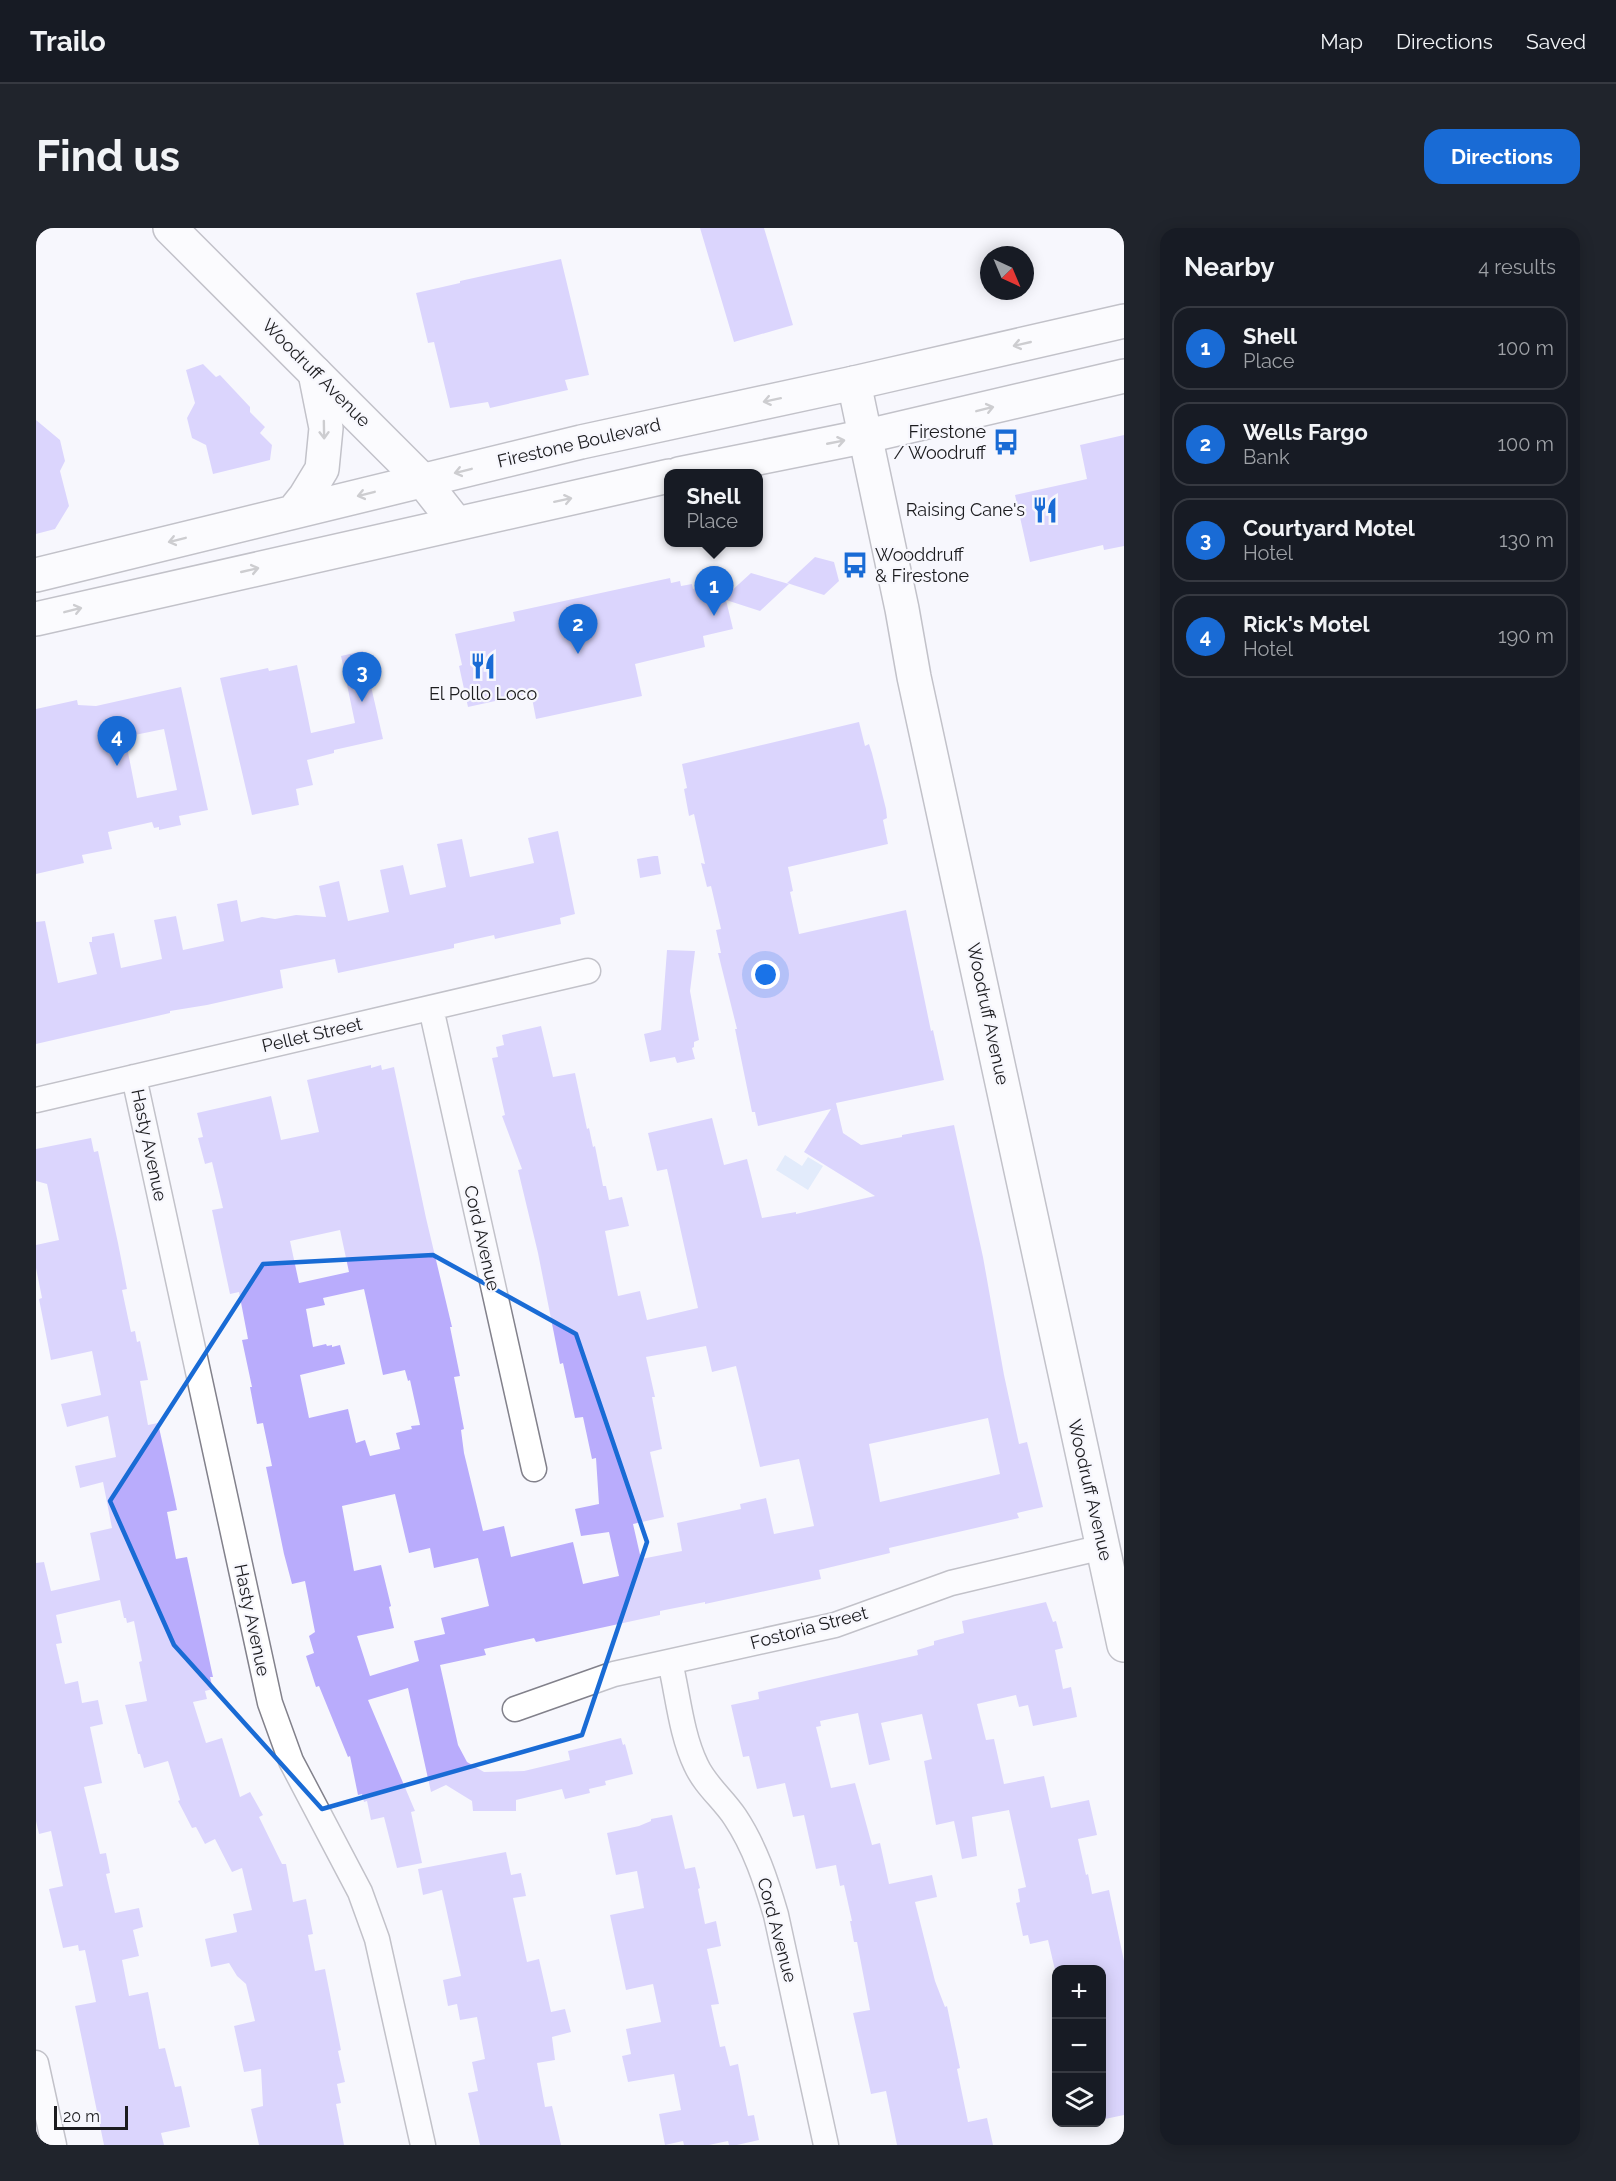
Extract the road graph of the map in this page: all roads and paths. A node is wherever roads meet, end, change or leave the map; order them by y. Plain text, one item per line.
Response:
1 (170, 228) edge
2 (1124, 321) edge
3 (315, 373) junction
4 (1124, 376) edge
5 (854, 383) junction
6 (867, 436) junction
7 (705, 469) edge
8 (664, 477) edge
9 (423, 481) junction
10 (293, 512) junction
11 (456, 523) junction
12 (36, 574) edge
13 (36, 619) edge
14 (588, 971) dead end
15 (431, 1008) junction
16 (134, 1077) junction
17 (36, 1100) edge
18 (534, 1469) dead end
19 (1103, 1547) junction
20 (1124, 1645) edge
21 (670, 1662) junction
22 (515, 1709) dead end
23 (36, 2063) edge
24 (54, 2145) edge
25 (423, 2145) edge
26 (826, 2145) edge

1 - 3 main road, Woodruff Avenue
2 -> 5 main road, Firestone Boulevard
3 - 9 main road, Woodruff Avenue
3 -> 10 main road
6 -> 4 main road
5 - 6 main road, Woodruff Avenue
5 -> 9 main road, Firestone Boulevard
7 -> 6 main road
6 - 19 main road, Woodruff Avenue
11 -> 8 main road
9 -> 10 main road, Firestone Boulevard
9 - 11 main road, Woodruff Avenue
10 -> 12 main road, Firestone Boulevard
13 -> 11 main road
14 - 15 street, Pellet Street
15 - 16 street, Pellet Street
15 - 18 street, Cord Avenue
16 - 17 street, Pellet Street
16 - 25 street, Hasty Avenue
19 - 20 main road, Woodruff Avenue
19 - 21 street, Fostoria Street
21 - 22 street, Fostoria Street
21 - 26 street, Cord Avenue
23 - 24 street

